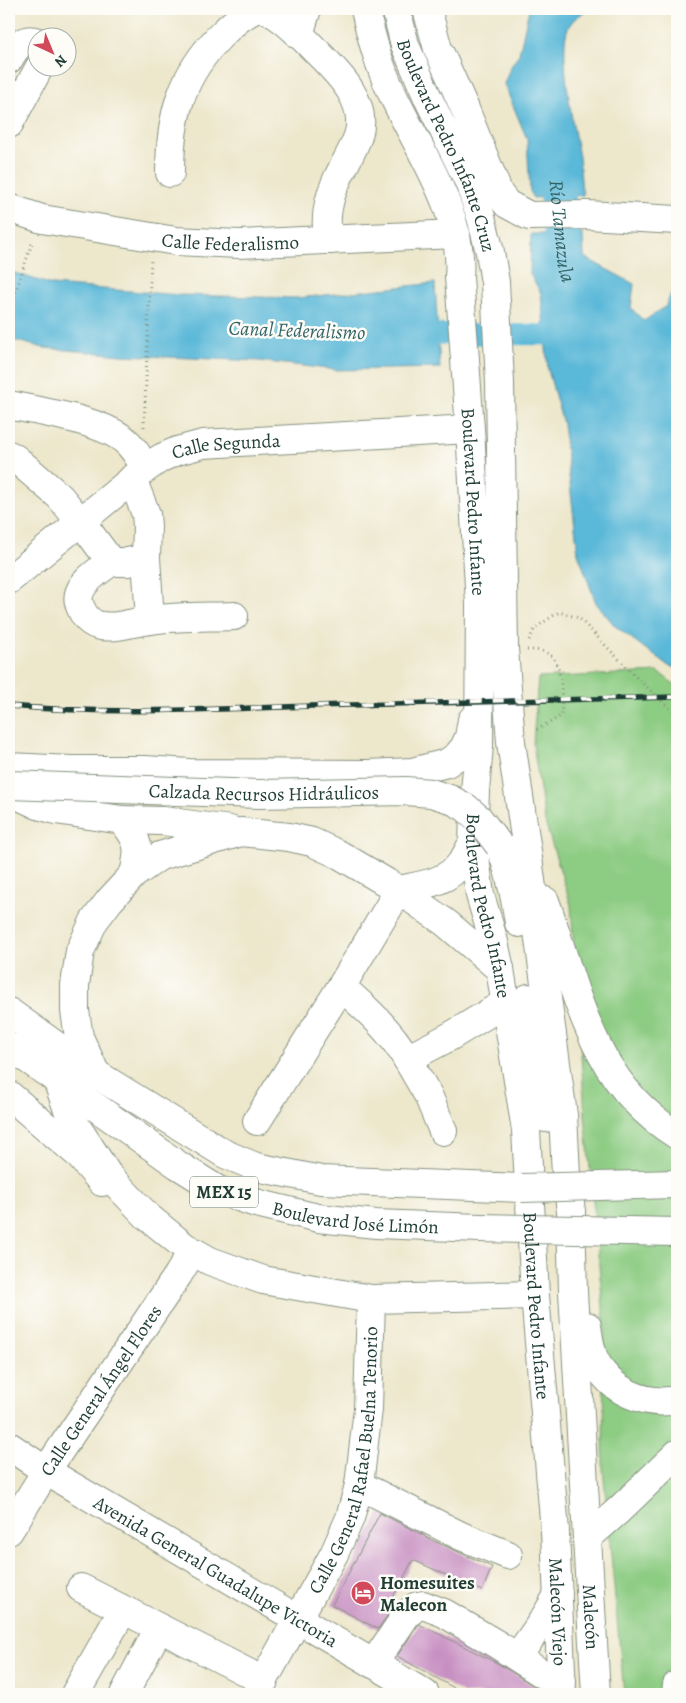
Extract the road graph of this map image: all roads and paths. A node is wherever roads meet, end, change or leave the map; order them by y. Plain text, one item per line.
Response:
1 (256, 9) edge
2 (263, 9) edge
3 (308, 9) edge
4 (365, 9) edge
5 (396, 9) edge
6 (427, 9) edge
7 (299, 35) junction
8 (28, 40) edge
9 (9, 59) edge
10 (33, 78) edge
11 (9, 124) edge
12 (170, 172) dead end
13 (9, 208) edge
14 (677, 220) edge
15 (456, 234) junction
16 (330, 240) junction
17 (27, 256) dead end
18 (150, 264) dead end
19 (459, 277) joint
20 (495, 282) joint
21 (9, 311) edge
22 (9, 405) edge
23 (144, 428) dead end
24 (470, 429) junction
25 (9, 455) edge
26 (139, 474) junction
27 (80, 521) junction
28 (146, 558) junction
29 (110, 562) junction
30 (9, 580) edge
31 (480, 604) junction
32 (234, 616) dead end
33 (150, 620) junction
34 (677, 715) edge
35 (511, 742) junction
36 (9, 767) edge
37 (9, 785) edge
38 (9, 791) edge
39 (122, 820) junction
40 (241, 832) junction
41 (486, 843) junction
42 (527, 851) junction
43 (134, 874) junction
44 (399, 890) junction
45 (500, 969) junction
46 (341, 987) junction
47 (505, 1002) junction
48 (9, 1012) edge
49 (9, 1046) edge
50 (407, 1059) junction
51 (96, 1074) junction
52 (57, 1080) junction
53 (9, 1094) edge
54 (257, 1121) dead end
55 (443, 1131) dead end
56 (677, 1135) edge
57 (563, 1171) junction
58 (677, 1184) edge
59 (572, 1212) junction
60 (674, 1233) edge
61 (188, 1250) junction
62 (535, 1295) junction
63 (371, 1299) junction
64 (677, 1400) edge
65 (9, 1446) edge
66 (677, 1454) edge
67 (46, 1471) junction
68 (359, 1485) junction
69 (9, 1530) edge
70 (555, 1531) joint
71 (594, 1532) junction
72 (508, 1555) dead end
73 (81, 1588) dead end
74 (558, 1594) junction
75 (123, 1610) junction
76 (298, 1620) junction
77 (159, 1628) junction
78 (517, 1656) junction
79 (373, 1664) junction
80 (677, 1685) edge
81 (562, 1687) edge
82 (260, 1688) edge
83 (76, 1694) edge
84 (124, 1694) edge
85 (425, 1694) edge
86 (596, 1694) edge
87 (676, 1694) edge

1 - 12 main road
2 - 7 main road
3 - 7 main road
4 - 15 main road, Boulevard Pedro Infante Cruz
5 - 20 main road, Boulevard Pedro Infante Cruz
6 - 14 main road
7 - 16 main road
8 - 9 main road
10 - 11 main road
13 - 16 main road, Calle Federalismo
15 - 16 main road, Calle Federalismo
15 - 19 main road, Boulevard Pedro Infante Cruz
17 - 21 path
18 - 23 path
19 - 24 main road, Boulevard Pedro Infante
20 - 35 main road, Boulevard Pedro Infante
22 - 26 main road
24 - 26 main road, Calle Segunda
24 - 31 main road, Boulevard Pedro Infante
25 - 27 main road
26 - 27 main road, Calle Segunda
26 - 28 main road
27 - 29 main road
27 - 30 main road, Calle Segunda
28 - 29 main road
28 - 33 main road
29 - 33 main road
31 - 36 main road, Calzada Recursos Hidráulicos
31 - 41 main road, Boulevard Pedro Infante
32 - 33 main road
34 - 35 path
35 - 42 main road, Boulevard Pedro Infante
37 - 41 main road, Calzada Recursos Hidráulicos, bridge
38 - 39 main road
39 - 40 main road
39 - 43 main road
40 - 43 main road
40 - 44 main road
41 - 44 main road
41 - 45 main road, Boulevard Pedro Infante
41 - 57 main road
42 - 56 main road
42 - 57 main road, Boulevard Pedro Infante
43 - 51 main road
44 - 45 main road
44 - 46 main road
45 - 47 main road, Boulevard Pedro Infante
46 - 50 main road
46 - 54 main road
47 - 50 main road
47 - 62 main road, Boulevard Pedro Infante
48 - 51 main road, Boulevard José Limón / MEX 15
49 - 52 main road, Boulevard José Limón / MEX 15
50 - 55 main road
51 - 58 main road, Boulevard José Limón / MEX 15, bridge
52 - 60 main road, Boulevard José Limón / MEX 15, bridge
52 - 61 main road
53 - 61 main road
57 - 59 main road, Boulevard Pedro Infante
59 - 64 main road
59 - 71 main road, Boulevard Pedro Infante
61 - 63 main road
61 - 67 main road, Calle General Ángel Flores
62 - 63 main road
62 - 70 main road, Boulevard Pedro Infante
63 - 68 main road, Calle General Rafael Buelna Tenorio
65 - 67 main road, Avenida General Guadalupe Victoria
66 - 71 main road
67 - 69 main road, Calle General Ángel Flores
67 - 76 main road, Avenida General Guadalupe Victoria
68 - 72 main road
68 - 76 main road, Calle General Rafael Buelna Tenorio
70 - 74 main road, Malecón Viejo
71 - 86 main road, Malecón
73 - 75 main road
74 - 78 main road
74 - 81 main road, Malecón Viejo
75 - 77 main road
75 - 83 main road
76 - 79 main road, Avenida General Guadalupe Victoria
76 - 82 main road, Calle General Rafael Buelna Tenorio
77 - 82 main road
77 - 84 main road
78 - 79 main road
78 - 81 main road
79 - 85 main road, Avenida General Guadalupe Victoria
80 - 87 main road

